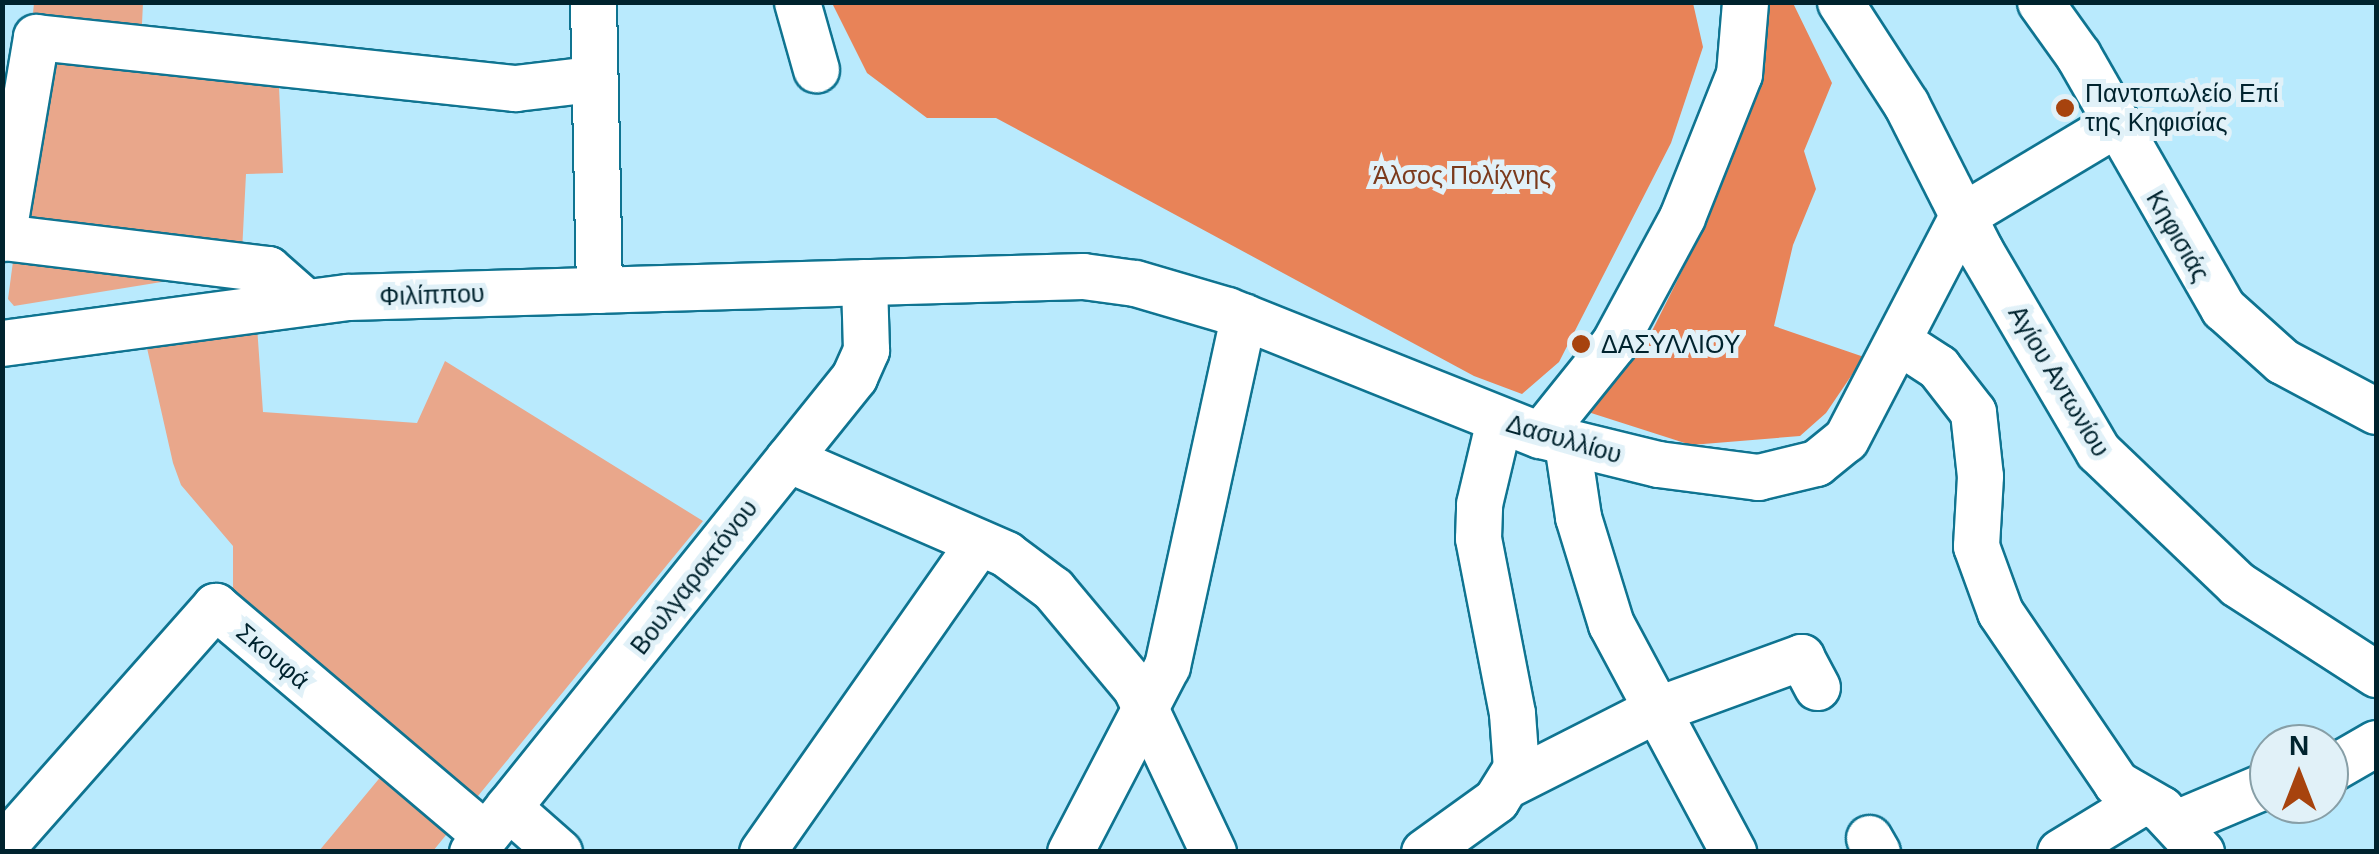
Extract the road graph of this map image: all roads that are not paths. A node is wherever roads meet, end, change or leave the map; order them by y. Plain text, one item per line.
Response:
1 (593, 2) edge
2 (798, 2) edge
3 (1745, 2) edge
4 (1840, 2) edge
5 (2040, 2) edge
6 (816, 69) dead end
7 (592, 79) junction
8 (2116, 124) junction
9 (1962, 216) junction
10 (3, 238) edge
11 (864, 282) junction
12 (599, 290) junction
13 (303, 300) junction
14 (1243, 316) junction
15 (1898, 340) junction
16 (2, 343) edge
17 (2376, 411) edge
18 (1535, 433) junction
19 (788, 459) junction
20 (979, 542) junction
21 (2376, 674) edge
22 (1817, 688) dead end
23 (1148, 711) junction
24 (1653, 711) junction
25 (1511, 783) junction
26 (2249, 793) edge
27 (2173, 825) edge
28 (489, 831) edge
29 (2, 847) edge
30 (559, 852) edge
31 (762, 852) edge
32 (1070, 852) edge
33 (1213, 852) edge
34 (1424, 852) edge
35 (1733, 852) edge
36 (2060, 852) edge

1 - 7 street
2 - 6 street
3 - 18 street
4 - 9 street, Αγίου Αντωνίου
5 - 8 street, Κηφισιάς
7 - 10 street
7 - 12 street
8 - 9 street
8 - 17 street, Κηφισιάς
9 - 15 street, Δασυλλίου
9 - 21 street, Αγίου Αντωνίου
10 - 13 street
11 - 12 street, Φιλίππου
11 - 14 street, Δασυλλίου
11 - 19 street, Βουλγαροκτόνου
12 - 13 street, Φιλίππου
13 - 16 street, Φιλίππου
14 - 18 street, Δασυλλίου
14 - 23 street
15 - 18 street, Δασυλλίου
15 - 27 street
18 - 24 street
18 - 25 street
19 - 20 street
19 - 28 street, Βουλγαροκτόνου
20 - 23 street
20 - 31 street
22 - 24 street
23 - 32 street
23 - 33 street
24 - 25 street
24 - 35 street
25 - 34 street
26 - 27 street
27 - 36 street
28 - 29 street, Σκουφά
28 - 30 street

